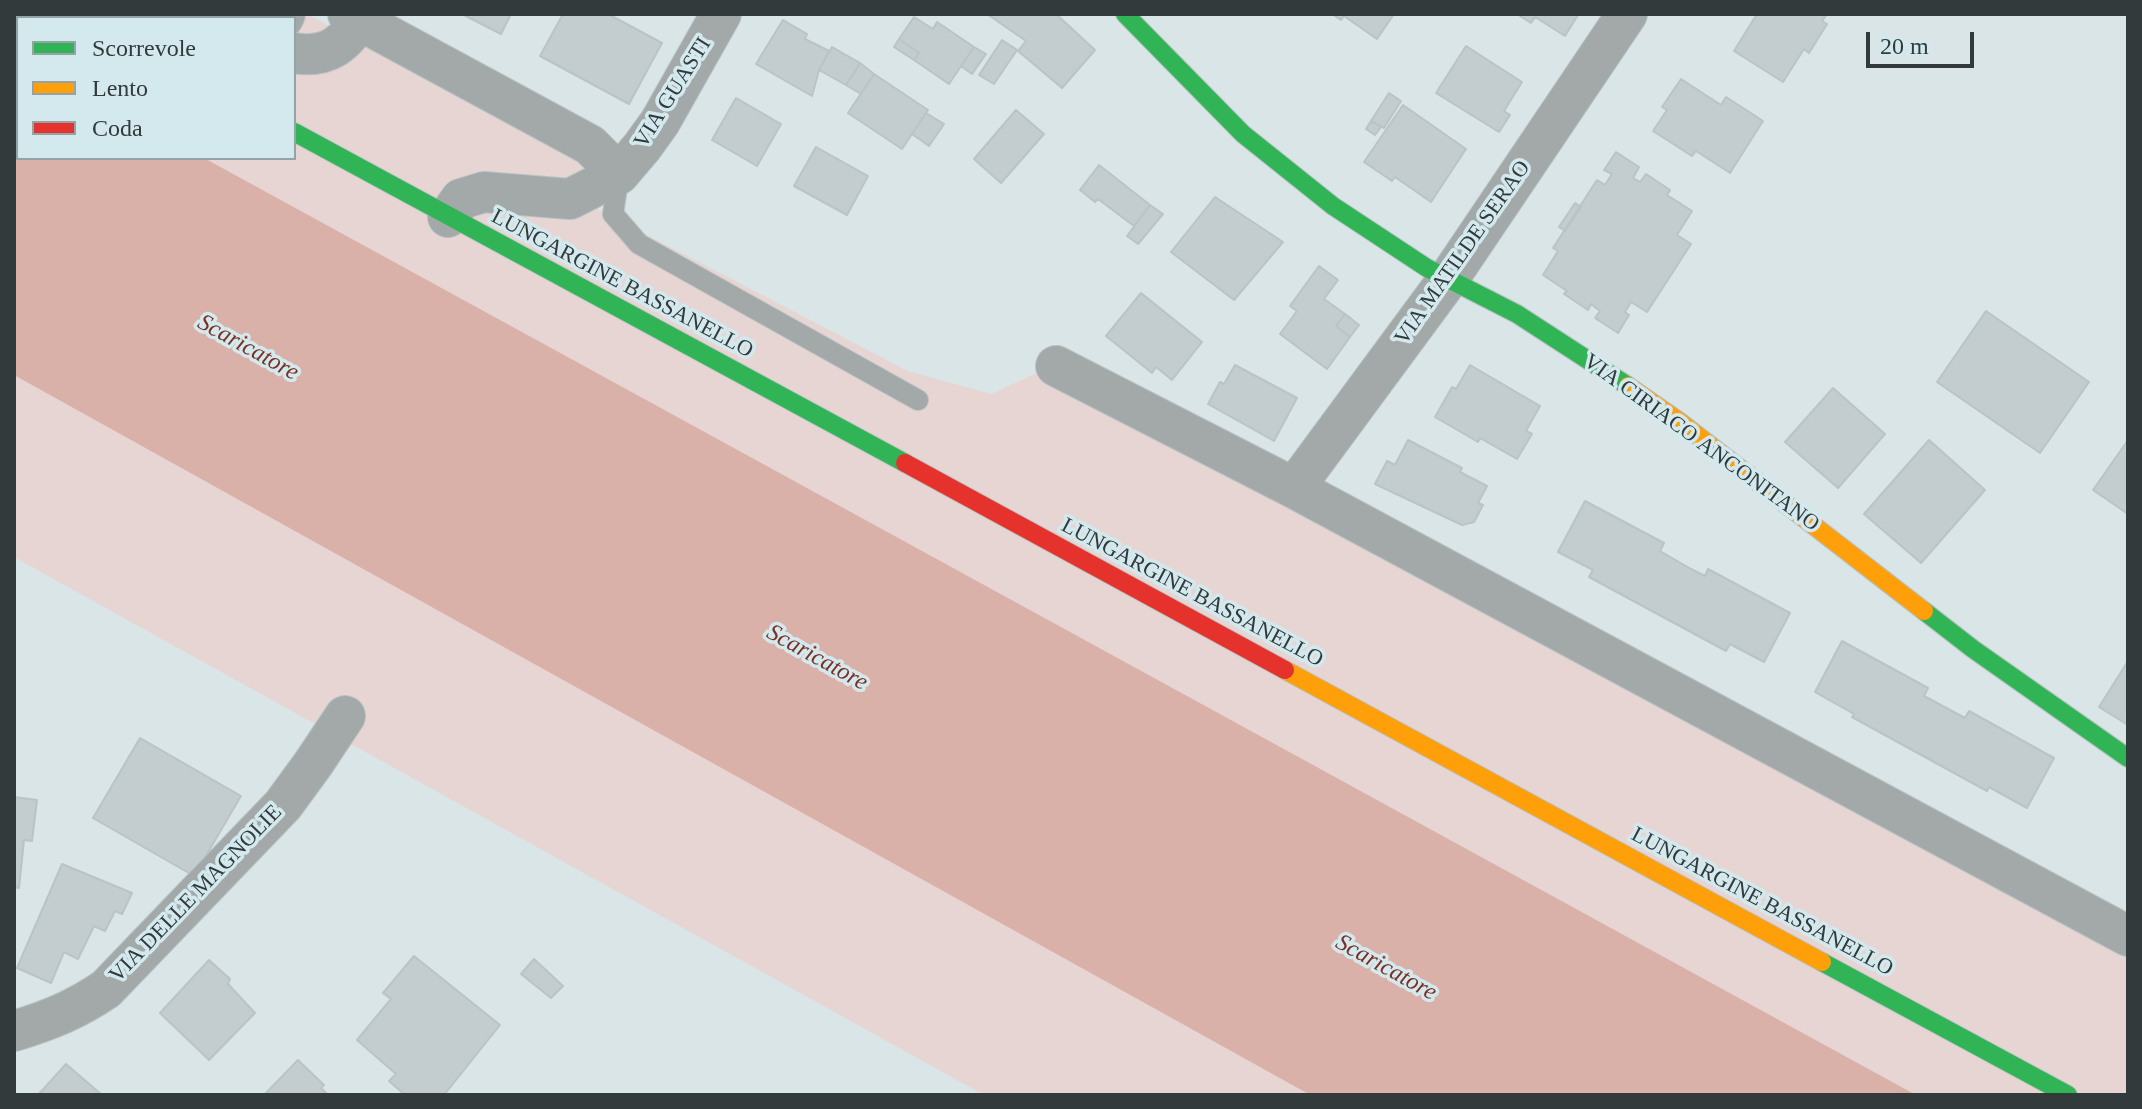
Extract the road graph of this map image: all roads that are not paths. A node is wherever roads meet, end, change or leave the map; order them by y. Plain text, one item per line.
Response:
1 (721, 14) edge
2 (1125, 14) edge
3 (1627, 14) edge
4 (357, 16) edge
5 (296, 53) edge
6 (296, 133) edge
7 (619, 174) junction
8 (448, 217) junction
9 (1449, 278) junction
10 (1056, 366) dead end
11 (918, 400) dead end
12 (1294, 488) junction
13 (345, 716) dead end
14 (2128, 758) edge
15 (2128, 936) edge
16 (14, 1031) edge
17 (2068, 1095) edge

1 - 7 street, VIA GUASTI
2 - 9 street, VIA CIRIACO ANCONITANO
3 - 9 street, VIA MATILDE SERAO
4 - 5 street
4 - 7 street
6 - 8 street, LUNGARGINE BASSANELLO
7 - 8 street, VIA GUASTI
7 - 11 lane
8 - 17 street, LUNGARGINE BASSANELLO
9 - 12 street, VIA MATILDE SERAO
9 - 14 street, VIA CIRIACO ANCONITANO
10 - 12 street
12 - 15 street
13 - 16 street, VIA DELLE MAGNOLIE

